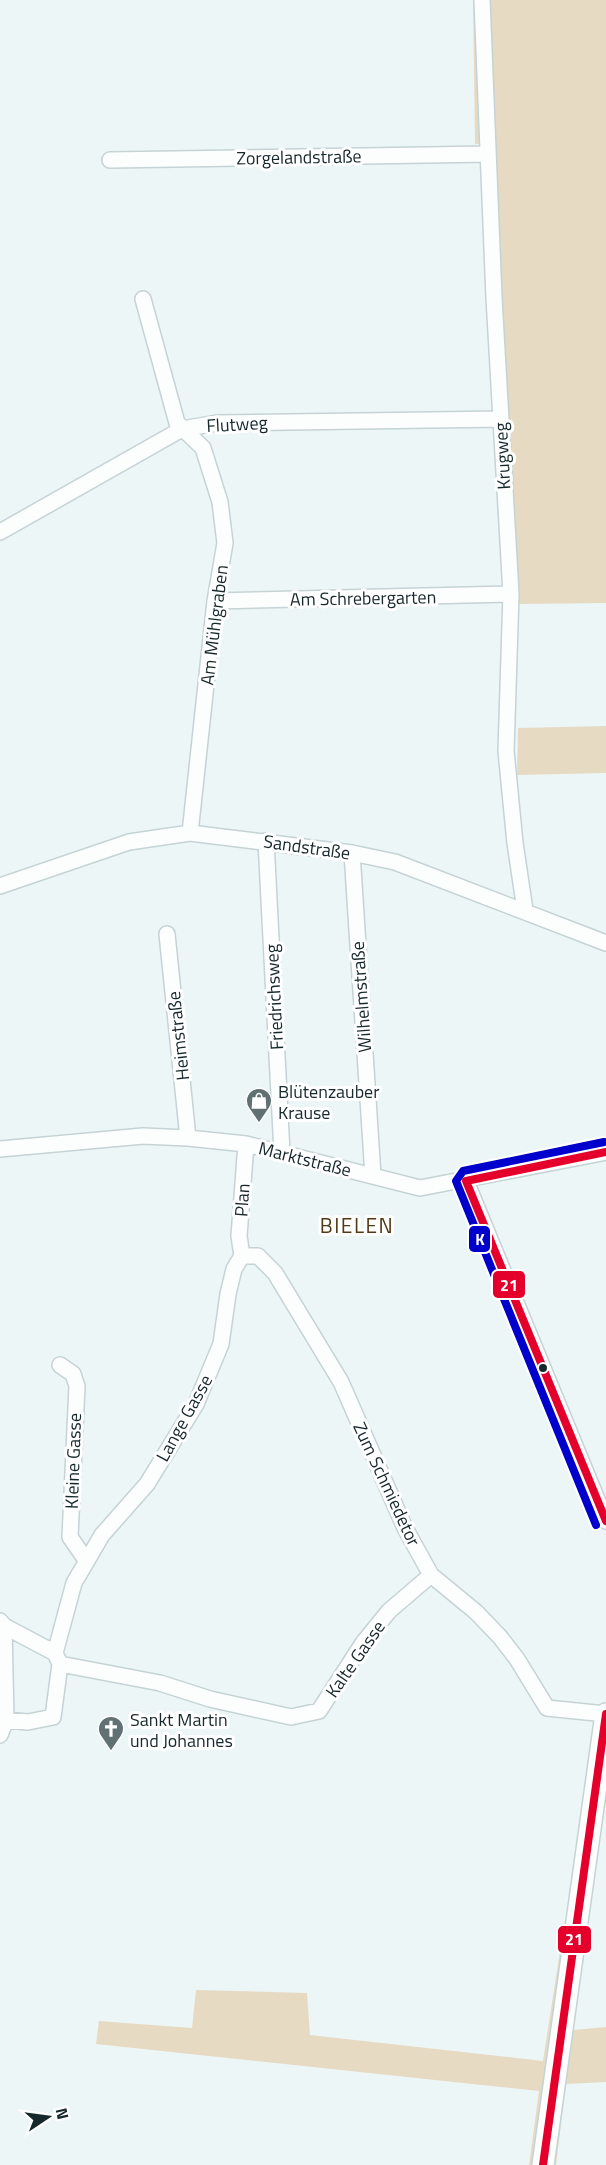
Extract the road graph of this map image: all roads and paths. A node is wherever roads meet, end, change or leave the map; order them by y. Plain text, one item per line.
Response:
1 (482, 0) edge
2 (488, 154) junction
3 (110, 160) dead end
4 (142, 299) dead end
5 (501, 419) junction
6 (182, 429) junction
7 (0, 532) edge
8 (511, 594) junction
9 (215, 601) junction
10 (190, 833) junction
11 (266, 841) junction
12 (352, 853) junction
13 (0, 886) edge
14 (525, 910) junction
15 (167, 934) dead end
16 (606, 943) edge
17 (188, 1138) junction
18 (246, 1144) junction
19 (0, 1149) edge
20 (606, 1152) edge
21 (282, 1153) junction
22 (373, 1176) junction
23 (466, 1181) junction
24 (242, 1256) junction
25 (60, 1365) dead end
26 (606, 1521) edge
27 (86, 1560) junction
28 (431, 1575) junction
29 (2, 1624) edge
30 (58, 1658) junction
31 (606, 1714) edge
32 (3, 1727) edge
33 (543, 2165) edge

1 - 2 street, Krugweg
2 - 3 street, Zorgelandstraße
2 - 5 street, Krugweg
4 - 6 street
5 - 6 street, Flutweg
5 - 8 street, Krugweg
6 - 7 street, Flutweg
6 - 9 street, Am Mühlgraben
8 - 9 street, Am Schrebergarten
8 - 14 street, Krugweg
9 - 10 street, Am Mühlgraben
10 - 11 street, Sandstraße
10 - 13 street, Sandstraße
11 - 12 street, Sandstraße
11 - 21 street, Friedrichsweg
12 - 14 street, Sandstraße
12 - 22 street, Wilhelmstraße
14 - 16 street, Sandstraße
15 - 17 street, Heimstraße
17 - 18 street, Marktstraße
17 - 19 street, Marktstraße
18 - 21 street, Marktstraße
18 - 24 street, Plan
20 - 23 street, Marktstraße
21 - 22 street, Marktstraße
22 - 23 street, Marktstraße
23 - 26 street
24 - 27 street, Lange Gasse
24 - 28 street, Zum Schmiedetor
25 - 27 street, Kleine Gasse
27 - 30 street, Lange Gasse
28 - 30 street, Kalte Gasse
28 - 31 street, Zum Schmiedetor
29 - 30 street, Kalte Gasse
29 - 32 street
30 - 32 street, Lange Gasse
31 - 33 main road

